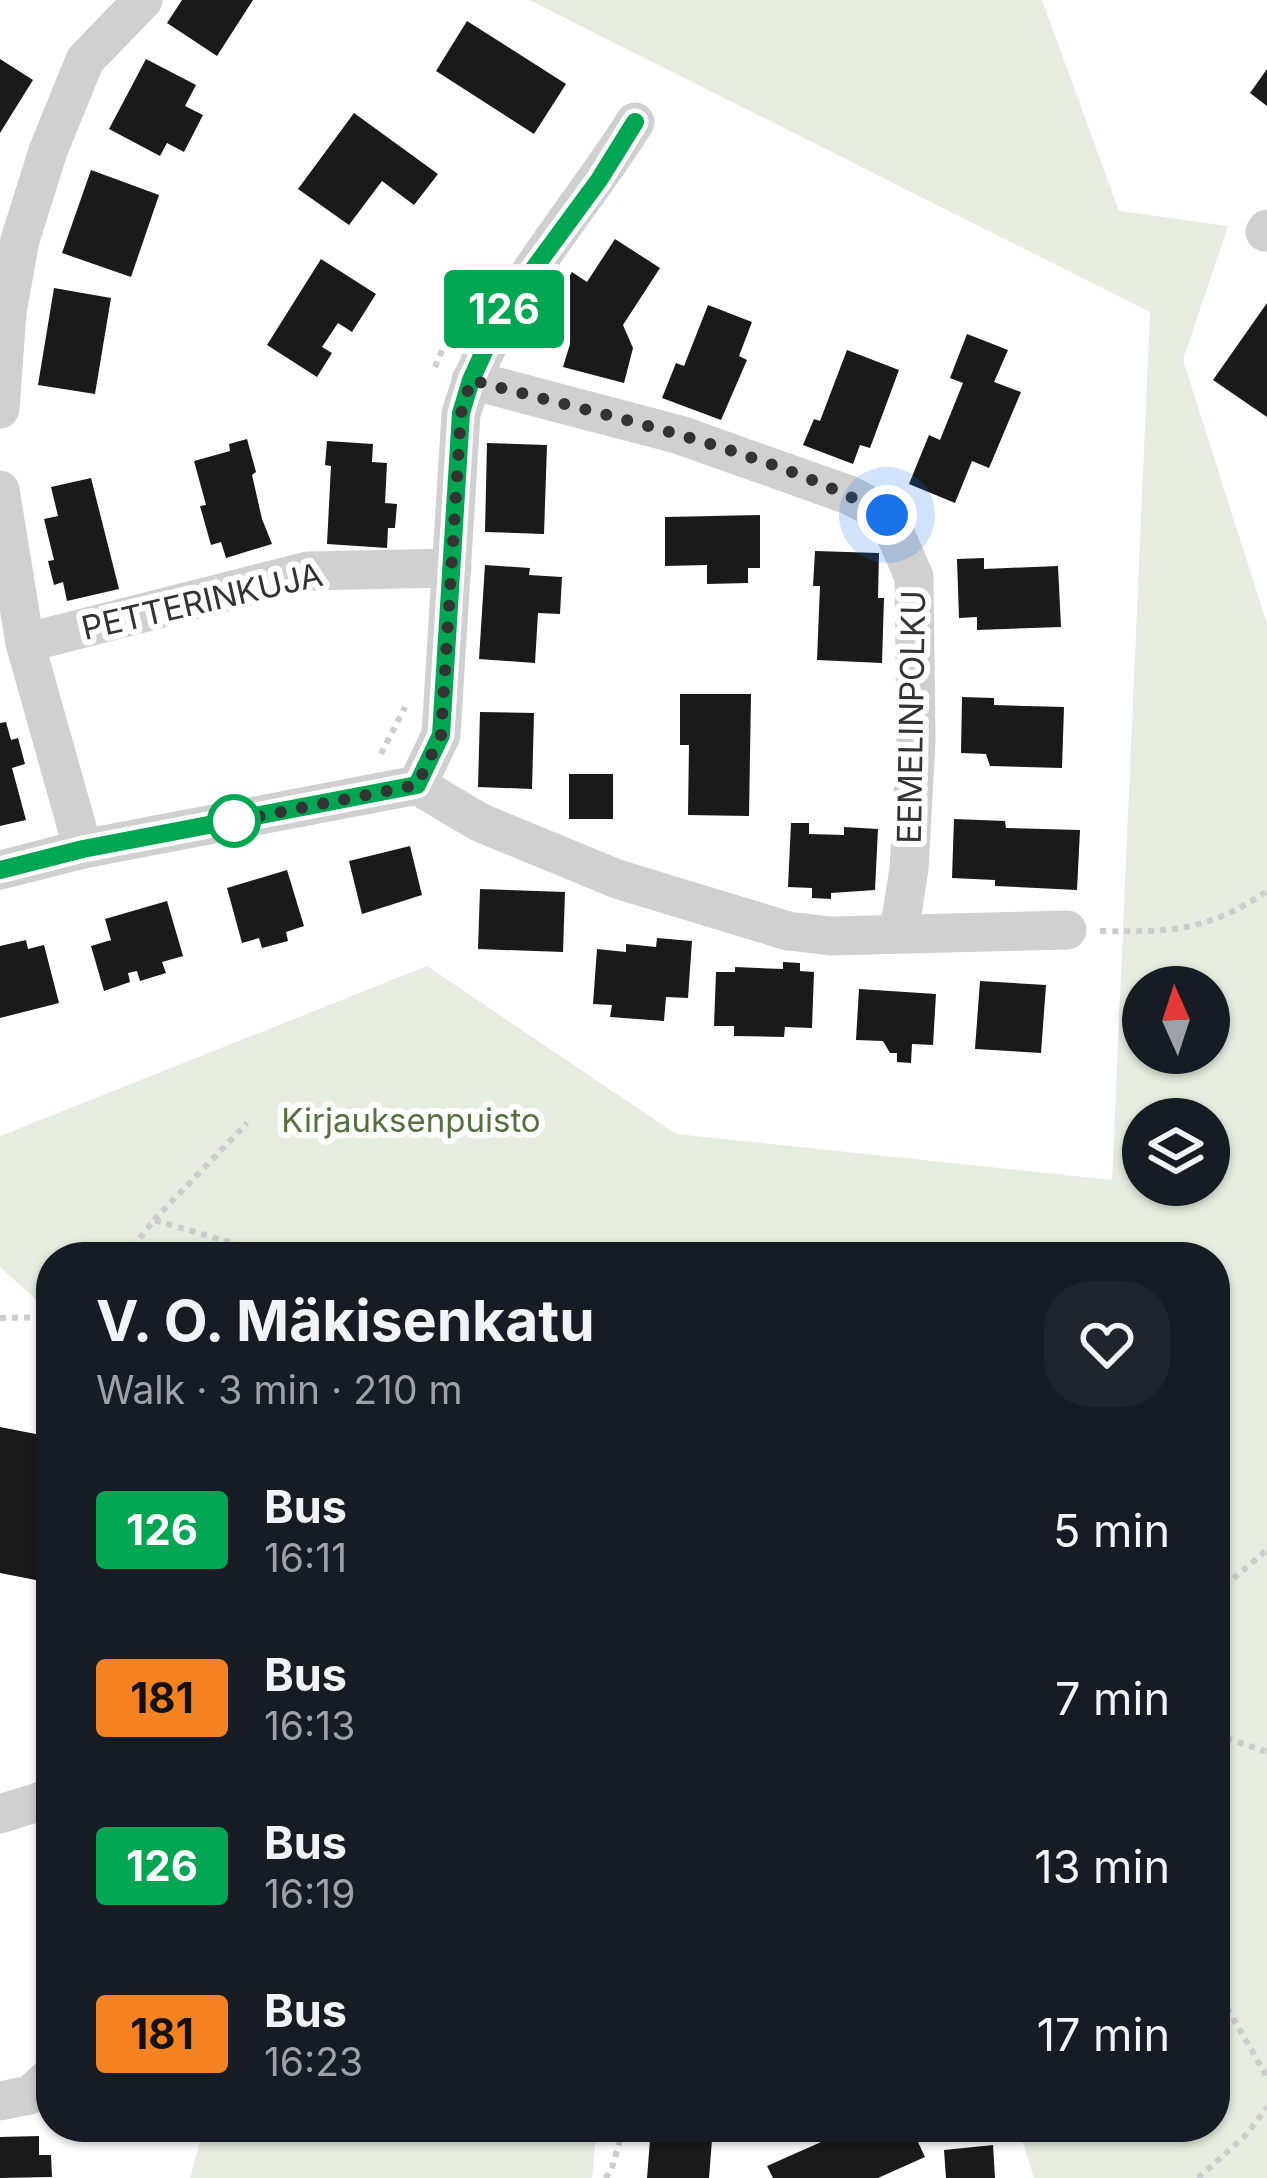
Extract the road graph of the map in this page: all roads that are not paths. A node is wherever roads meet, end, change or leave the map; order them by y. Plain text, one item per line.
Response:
1 (134, 3) edge
2 (635, 122) dead end
3 (10, 236) edge
4 (471, 380) junction
5 (0, 409) edge
6 (0, 490) edge
7 (452, 568) junction
8 (25, 643) junction
9 (417, 785) junction
10 (83, 849) junction
11 (0, 870) edge
12 (1067, 930) road end
13 (899, 932) junction
14 (36, 1803) edge
15 (0, 1814) edge
16 (36, 2090) edge
17 (0, 2101) edge

1 - 3 street
2 - 4 street
3 - 5 street
4 - 7 street
4 - 13 street, EEMELINPOLKU
6 - 8 street
7 - 8 street, PETTERINKUJA
7 - 9 street
8 - 10 street
9 - 10 street
9 - 13 street
10 - 11 street
12 - 13 street
14 - 15 street
16 - 17 street

